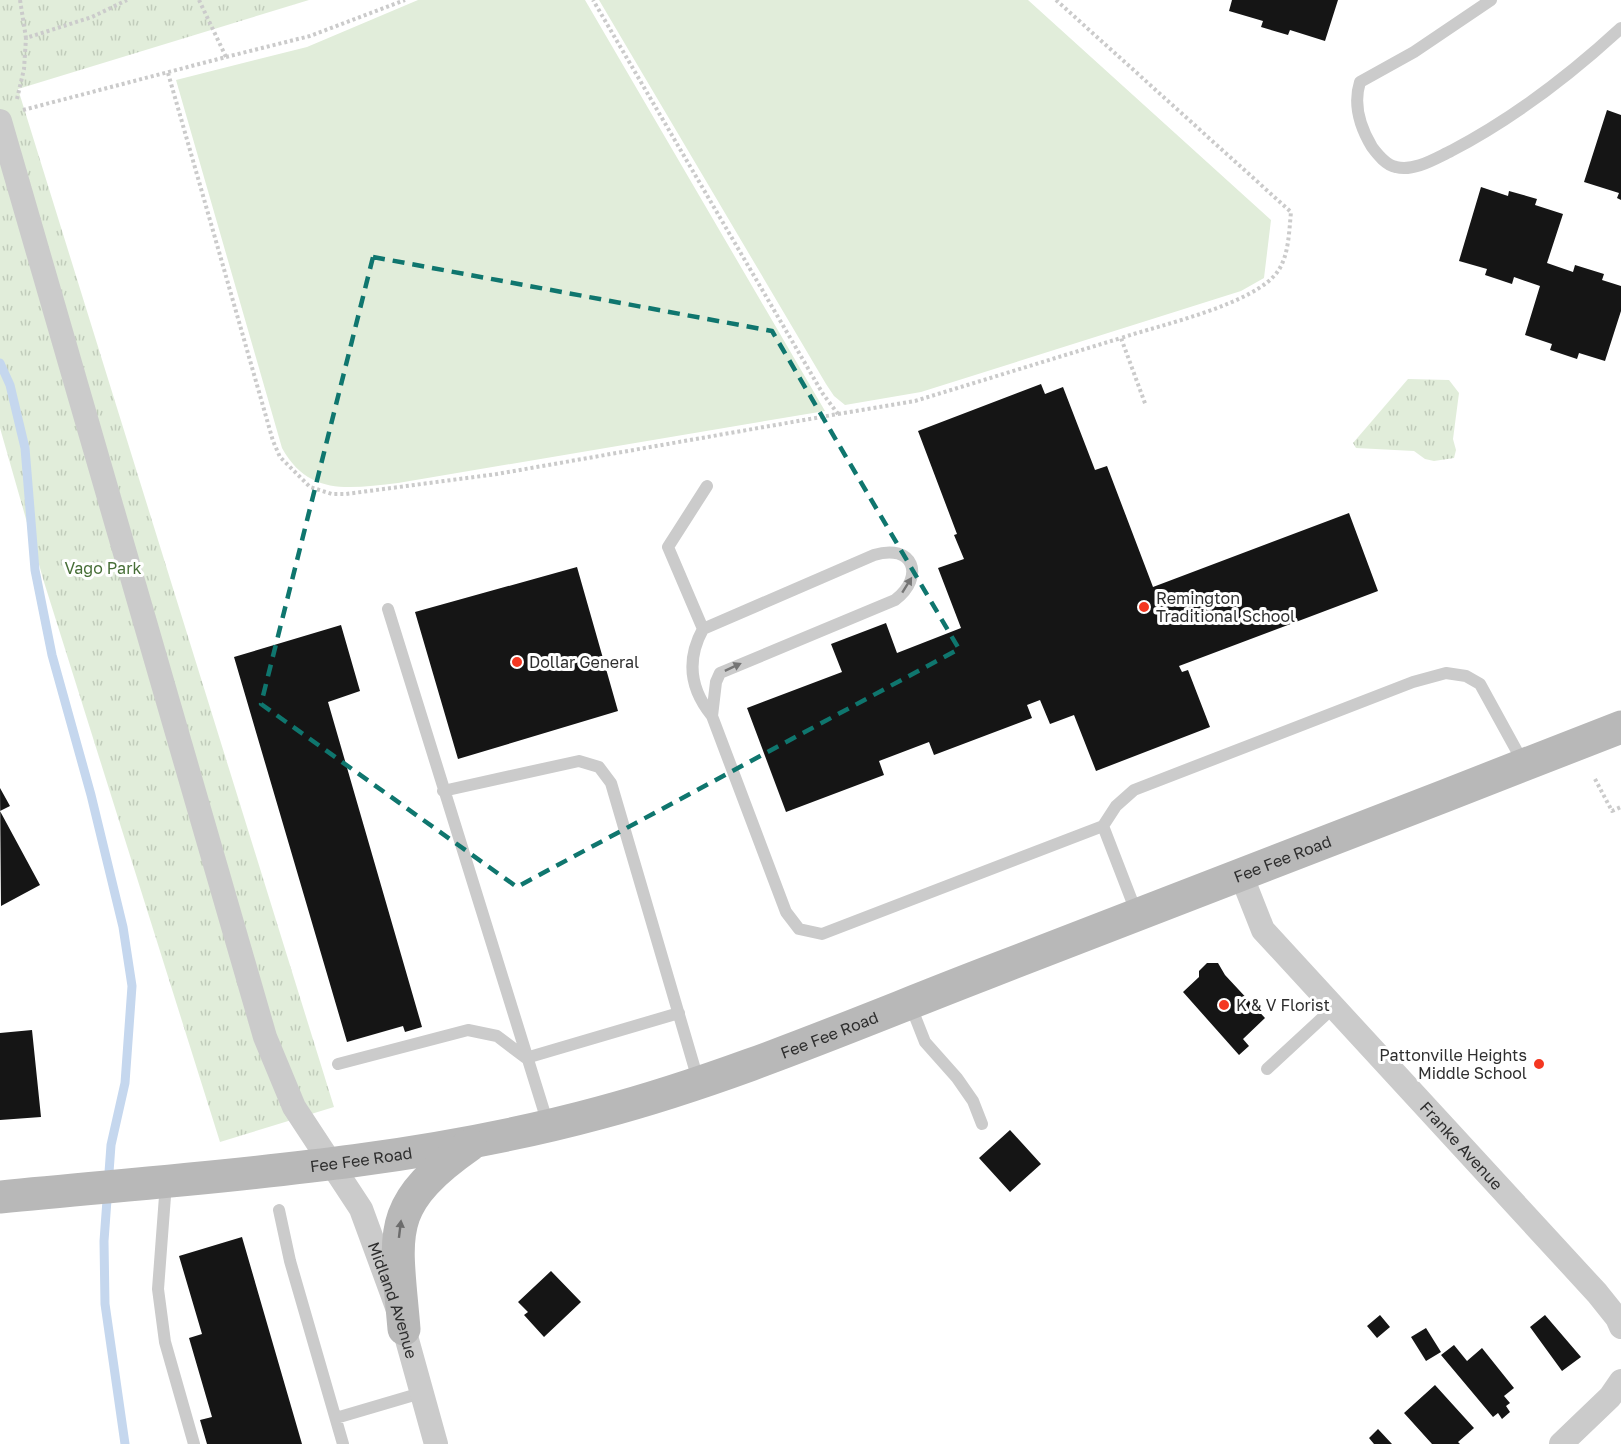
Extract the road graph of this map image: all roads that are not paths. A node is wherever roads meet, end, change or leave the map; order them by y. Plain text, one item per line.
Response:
1 (1491, 0) edge
2 (1621, 28) edge
3 (8, 116) edge
4 (707, 486) dead end
5 (388, 609) dead end
6 (703, 630) junction
7 (712, 716) junction
8 (1621, 727) edge
9 (1525, 765) junction
10 (443, 791) junction
11 (1103, 826) junction
12 (1242, 877) junction
13 (1137, 915) junction
14 (910, 1003) junction
15 (1333, 1008) junction
16 (679, 1013) junction
17 (526, 1058) junction
18 (338, 1064) dead end
19 (1267, 1068) dead end
20 (699, 1084) junction
21 (982, 1124) dead end
22 (548, 1125) junction
23 (473, 1142) junction
24 (332, 1164) junction
25 (160, 1181) junction
26 (0, 1197) edge
27 (279, 1210) dead end
28 (1621, 1327) edge
29 (404, 1329) junction
30 (1621, 1381) edge
31 (421, 1393) junction
32 (336, 1418) junction
33 (194, 1444) edge
34 (343, 1444) edge
35 (436, 1444) edge
36 (1561, 1444) edge

1 - 2 lane
3 - 24 street, Midland Avenue
4 - 6 lane
5 - 10 lane
6 - 7 lane
7 -> 6 lane
7 - 11 lane
8 - 9 street, Fee Fee Road
9 - 11 lane
9 - 12 street, Fee Fee Road
10 - 16 lane
10 - 17 lane
11 - 13 lane
12 - 13 street, Fee Fee Road
12 - 15 street, Franke Avenue
13 - 14 street, Fee Fee Road
14 - 20 street, Fee Fee Road
14 - 21 lane
15 - 19 lane
15 - 28 street, Franke Avenue
16 - 17 lane
16 - 20 lane
17 - 18 lane
17 - 22 lane
20 - 22 street, Fee Fee Road
22 - 23 street, Fee Fee Road
23 - 24 street, Fee Fee Road
29 -> 23 street
24 - 25 street, Fee Fee Road
24 - 29 street, Midland Avenue
25 - 26 street, Fee Fee Road
25 - 33 lane
27 - 32 lane
29 - 31 street, Midland Avenue
30 - 36 street
31 - 32 lane
31 - 35 street, Midland Avenue
32 - 34 lane

